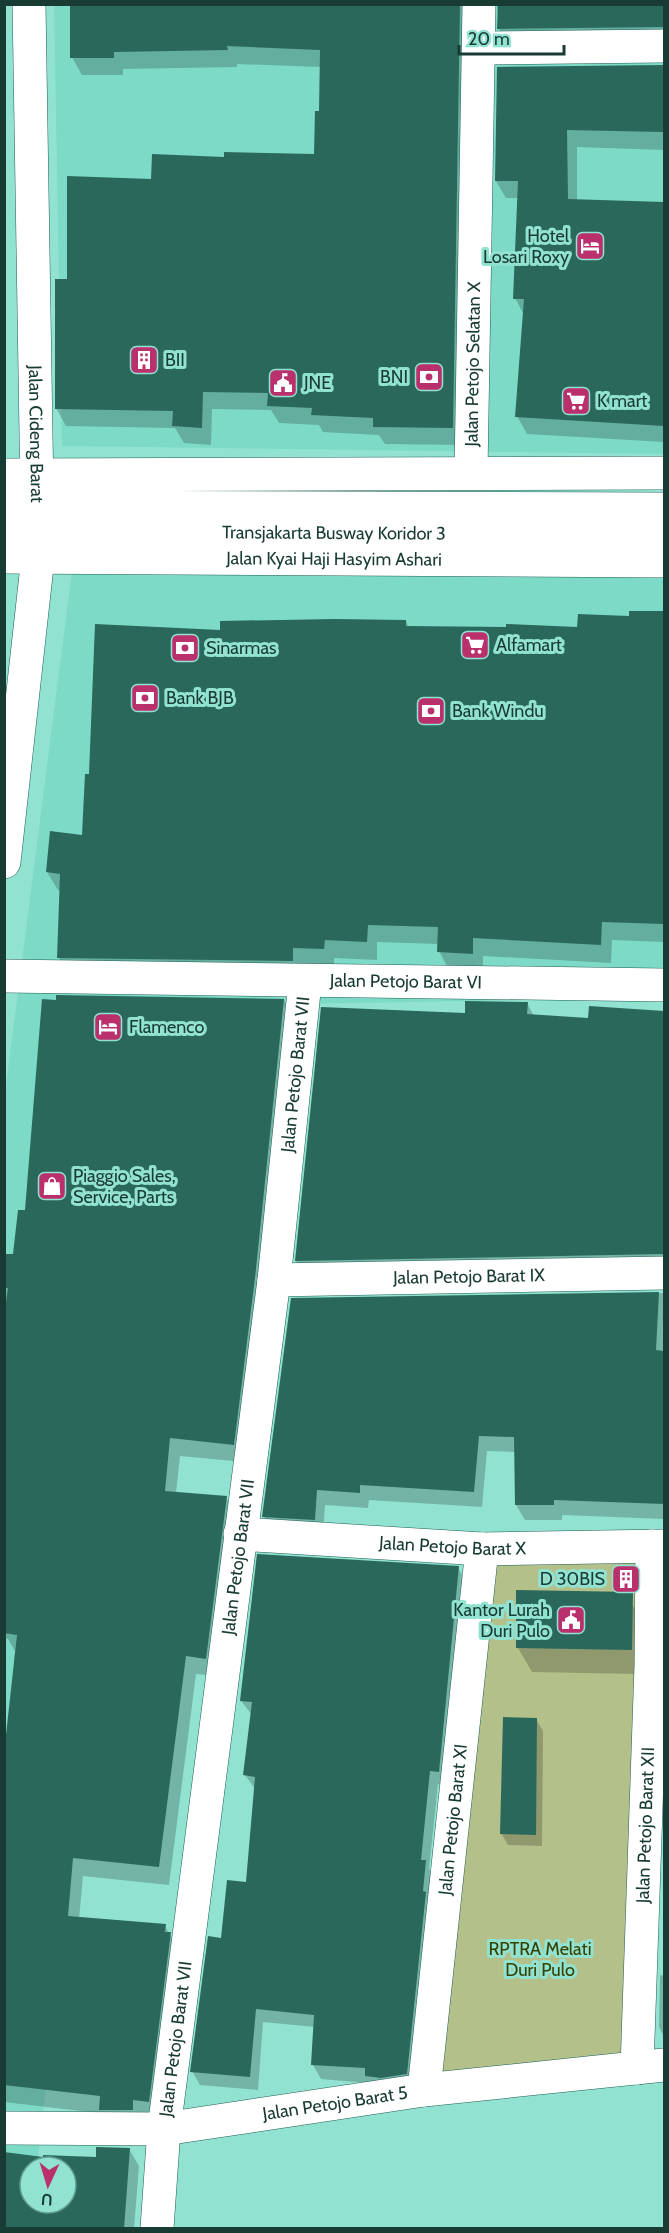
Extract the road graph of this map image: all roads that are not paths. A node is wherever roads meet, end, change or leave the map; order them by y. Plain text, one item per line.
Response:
1 (29, 4) edge
2 (478, 4) edge
3 (664, 46) edge
4 (479, 48) junction
5 (471, 472) junction
6 (664, 473) edge
7 (23, 475) edge
8 (664, 509) edge
9 (20, 532) edge
10 (664, 535) edge
11 (664, 561) edge
12 (4, 862) edge
13 (19, 977) edge
14 (305, 982) junction
15 (664, 984) edge
16 (664, 1274) edge
17 (274, 1280) junction
18 (240, 1534) junction
19 (658, 1546) edge
20 (482, 1549) junction
21 (651, 2066) edge
22 (424, 2090) junction
23 (4, 2128) edge
24 (164, 2129) junction
25 (157, 2229) edge

1 - 7 street, Jalan Cideng Barat
2 - 4 street, Jalan Petojo Selatan X
3 - 4 street
4 - 5 street, Jalan Petojo Selatan X
5 - 6 street
5 - 7 street
7 - 9 street, Jalan Cideng Barat
8 - 9 street, Transjakarta Busway Koridor 3
9 - 10 street, Transjakarta Busway Koridor 3
9 - 11 street, Jalan Kyai Haji Hasyim Ashari
9 - 12 street, Jalan Cideng Barat
13 - 14 street, Jalan Petojo Barat VI
14 - 15 street, Jalan Petojo Barat VI
14 - 17 street, Jalan Petojo Barat VII
16 - 17 street, Jalan Petojo Barat IX
17 - 18 street, Jalan Petojo Barat VII
18 - 20 street, Jalan Petojo Barat X
18 - 24 street, Jalan Petojo Barat VII
19 - 20 street, Jalan Petojo Barat X
19 - 21 street, Jalan Petojo Barat XII
20 - 22 street, Jalan Petojo Barat XI
21 - 22 street, Jalan Petojo Barat 5
22 - 24 street, Jalan Petojo Barat 5
23 - 24 street, Jalan Petojo Barat 5
24 - 25 street, Jalan Petojo Barat VII

